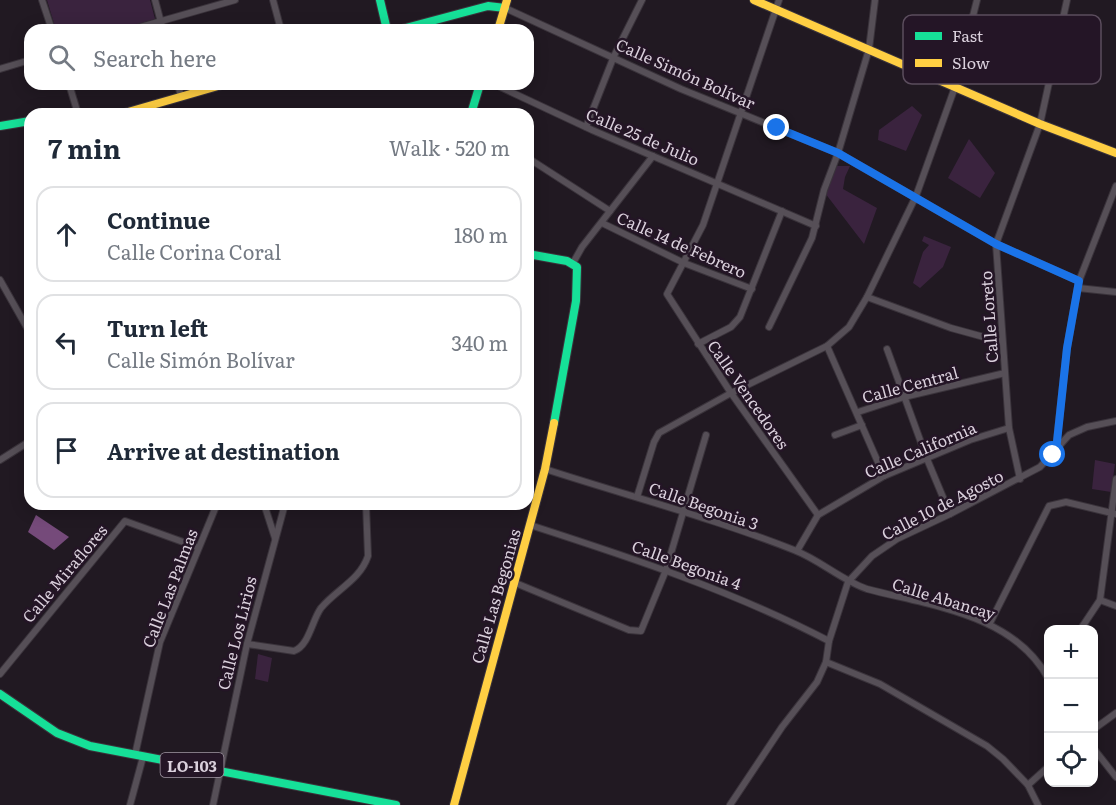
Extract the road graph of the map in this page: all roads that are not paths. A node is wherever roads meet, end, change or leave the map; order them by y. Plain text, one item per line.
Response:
1 (42, 0) edge
2 (155, 0) edge
3 (236, 0) edge
4 (273, 0) edge
5 (380, 0) edge
6 (642, 0) edge
7 (754, 0) edge
8 (875, 0) edge
9 (977, 0) edge
10 (1067, 0) edge
11 (506, 4) edge
12 (777, 4) edge
13 (973, 15) edge
14 (1064, 15) edge
15 (161, 21) junction
16 (50, 24) edge
17 (151, 24) edge
18 (162, 24) edge
19 (279, 24) edge
20 (386, 24) edge
21 (420, 24) edge
22 (500, 24) edge
23 (869, 49) junction
24 (614, 56) junction
25 (24, 62) edge
26 (903, 64) edge
27 (0, 69) edge
28 (948, 84) edge
29 (956, 84) edge
30 (1049, 84) edge
31 (955, 87) junction
32 (71, 90) edge
33 (179, 90) edge
34 (205, 90) edge
35 (478, 90) edge
36 (507, 90) edge
37 (181, 97) junction
38 (76, 108) edge
39 (143, 108) edge
40 (473, 108) edge
41 (742, 113) junction
42 (24, 122) edge
43 (1040, 124) junction
44 (0, 126) edge
45 (586, 127) junction
46 (838, 153) junction
47 (1116, 153) edge
48 (653, 156) junction
49 (534, 163) edge
50 (718, 183) junction
51 (1116, 186) edge
52 (916, 196) junction
53 (610, 211) junction
54 (782, 211) junction
55 (602, 223) junction
56 (816, 226) junction
57 (996, 244) junction
58 (534, 255) edge
59 (573, 263) junction
60 (684, 263) junction
61 (0, 280) edge
62 (1078, 284) junction
63 (752, 290) junction
64 (1116, 292) edge
65 (867, 297) junction
66 (24, 322) edge
67 (770, 327) dead end
68 (1002, 342) junction
69 (699, 344) junction
70 (827, 346) junction
71 (887, 349) dead end
72 (1005, 374) junction
73 (731, 393) junction
74 (904, 397) junction
75 (858, 412) junction
76 (1116, 421) edge
77 (862, 425) junction
78 (1010, 428) junction
79 (706, 435) dead end
80 (835, 435) dead end
81 (24, 445) edge
82 (1056, 451) junction
83 (927, 459) junction
84 (0, 460) edge
85 (545, 469) junction
86 (884, 476) junction
87 (1116, 478) edge
88 (1020, 479) junction
89 (637, 497) junction
90 (214, 510) edge
91 (266, 510) edge
92 (283, 510) edge
93 (366, 510) edge
94 (685, 511) junction
95 (1113, 513) edge
96 (950, 514) junction
97 (818, 515) junction
98 (530, 525) junction
99 (275, 538) junction
100 (197, 547) junction
101 (797, 551) junction
102 (666, 570) junction
103 (513, 582) junction
104 (848, 582) junction
105 (1100, 600) junction
106 (1116, 606) edge
107 (990, 622) junction
108 (1083, 625) edge
109 (829, 641) junction
110 (247, 644) junction
111 (826, 662) junction
112 (1044, 666) edge
113 (0, 674) edge
114 (0, 694) edge
115 (1116, 713) edge
116 (1098, 726) edge
117 (1098, 754) edge
118 (139, 756) junction
119 (219, 770) junction
120 (1044, 771) edge
121 (1116, 777) edge
122 (1028, 785) junction
123 (130, 805) edge
124 (213, 805) edge
125 (396, 805) edge
126 (454, 805) edge
127 (730, 805) edge
128 (1038, 805) edge

1 - 16 street
2 - 15 street
3 - 15 street
4 - 19 street
5 - 20 street
6 - 24 street
7 - 12 street
8 - 23 street
9 - 13 street
10 - 14 street, Calle Loreto
11 - 21 street
11 - 22 street
11 - 24 street, Calle Simón Bolívar
12 - 23 street
12 - 41 street
15 - 17 street
15 - 18 street
23 - 26 street
23 - 46 street
24 - 41 street, Calle Simón Bolívar
24 - 45 street
25 - 27 street
28 - 31 street
29 - 31 street
30 - 43 street, Calle Loreto
31 - 43 street
31 - 52 street
32 - 38 street
33 - 37 street
34 - 37 street
35 - 40 street
36 - 45 street, Calle 25 de Julio
37 - 39 street
41 - 46 street, Calle Simón Bolívar
41 - 50 street
42 - 44 street
43 - 47 street
43 - 57 street, Calle Loreto
45 - 48 street, Calle 25 de Julio
46 - 52 street, Calle Simón Bolívar
46 - 56 street
48 - 50 street, Calle 25 de Julio
48 - 53 street
49 - 53 street
50 - 54 street, Calle 25 de Julio
50 - 60 street
51 - 62 street
52 - 57 street, Calle Simón Bolívar
52 - 65 street
53 - 55 street
54 - 56 street, Calle 25 de Julio
54 - 63 street
55 - 59 street
55 - 60 street, Calle 14 de Febrero
56 - 67 street
57 - 62 street, Calle Simón Bolívar
57 - 68 street, Calle Loreto
58 - 59 street
59 - 85 street, Calle Las Begonias
60 - 63 street, Calle 14 de Febrero
60 - 69 street, Calle Vencedores
61 - 66 street
62 - 64 street, Calle Simón Bolívar
62 - 82 street
63 - 69 street
65 - 68 street
65 - 70 street
68 - 72 street, Calle Loreto
69 - 73 street, Calle Vencedores
70 - 73 street
70 - 75 street
71 - 74 street
72 - 74 street, Calle Central
72 - 78 street, Calle Loreto
73 - 89 street
73 - 97 street, Calle Vencedores
74 - 75 street, Calle Central
74 - 83 street
75 - 77 street
76 - 82 street, Calle 10 de Agosto
77 - 80 street, Calle Central
77 - 86 street
78 - 83 street, Calle California
78 - 88 street, Calle Loreto
79 - 94 street
81 - 84 street
82 - 88 street, Calle 10 de Agosto
83 - 86 street, Calle California
83 - 96 street
85 - 89 street, Calle Begonia 3
85 - 98 street, Calle Las Begonias
86 - 97 street, Calle California
87 - 95 street
88 - 96 street, Calle 10 de Agosto
89 - 94 street, Calle Begonia 3
90 - 100 street, Calle Las Palmas
91 - 99 street
92 - 99 street, Calle Los Lirios
93 - 110 street
94 - 101 street, Calle Begonia 3
94 - 102 street
95 - 105 street
95 - 107 street
96 - 104 street, Calle 10 de Agosto
97 - 101 street, Calle California
98 - 102 street, Calle Begonia 4
98 - 103 street, Calle Las Begonias
99 - 110 street, Calle Los Lirios
100 - 113 street, Calle Miraflores
100 - 118 street, Calle Las Palmas
101 - 104 street, Calle Begonia 3
102 - 103 street
102 - 109 street, Calle Begonia 4
103 - 126 street, Calle Las Begonias
104 - 107 street, Calle Abancay
104 - 109 street, Calle 10 de Agosto
105 - 106 street
105 - 108 street
107 - 112 street, Calle Abancay
109 - 111 street, Calle 10 de Agosto
110 - 119 street, Calle Los Lirios
111 - 122 street
111 - 127 street, Calle 10 de Agosto
114 - 118 street, LO-103
115 - 116 street
117 - 121 street
118 - 119 street, LO-103
118 - 123 street, Calle Las Palmas
119 - 124 street, Calle Los Lirios
119 - 125 street, LO-103
120 - 122 street
122 - 128 street

